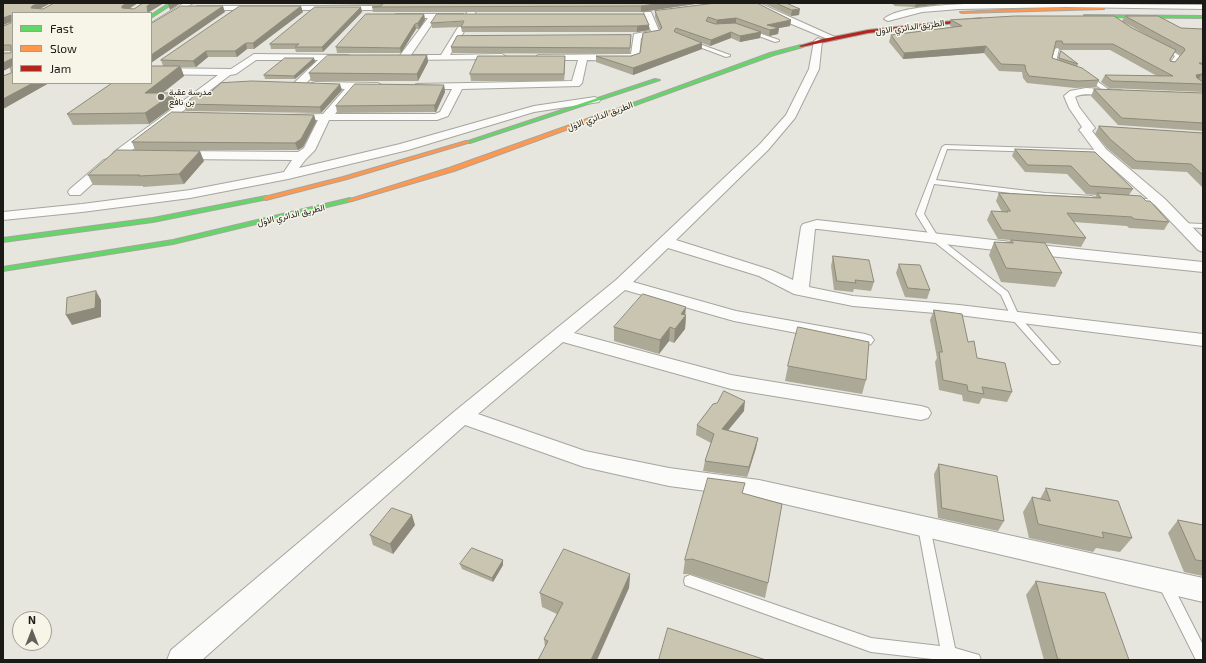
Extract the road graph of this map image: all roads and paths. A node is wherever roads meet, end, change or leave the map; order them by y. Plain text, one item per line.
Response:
1 (160, 3) edge
2 (172, 3) edge
3 (477, 3) edge
4 (753, 3) edge
5 (1155, 4) edge
6 (939, 5) edge
7 (186, 6) edge
8 (317, 6) edge
9 (401, 6) edge
10 (1203, 7) edge
11 (239, 8) junction
12 (371, 8) junction
13 (1137, 9) junction
14 (1203, 10) edge
15 (984, 11) junction
16 (146, 12) edge
17 (648, 14) edge
18 (152, 16) edge
19 (395, 16) junction
20 (434, 16) junction
21 (474, 16) junction
22 (1151, 16) junction
23 (226, 17) edge
24 (1203, 17) edge
25 (302, 18) edge
26 (1000, 18) junction
27 (888, 19) junction
28 (152, 26) edge
29 (845, 26) dead end
30 (744, 29) edge
31 (819, 34) junction
32 (684, 39) edge
33 (780, 40) joint
34 (1157, 45) edge
35 (760, 46) dead end
36 (266, 48) dead end
37 (335, 48) edge
38 (1057, 50) edge
39 (731, 55) joint
40 (254, 57) junction
41 (515, 57) edge
42 (530, 57) edge
43 (583, 57) junction
44 (357, 58) edge
45 (440, 58) junction
46 (325, 59) junction
47 (164, 60) edge
48 (713, 60) dead end
49 (1170, 66) edge
50 (1067, 68) edge
51 (152, 69) edge
52 (152, 70) edge
53 (1082, 73) edge
54 (669, 75) dead end
55 (228, 77) junction
56 (464, 83) junction
57 (353, 86) junction
58 (391, 86) edge
59 (1109, 92) junction
60 (1132, 93) edge
61 (595, 100) junction
62 (171, 115) junction
63 (186, 115) edge
64 (278, 117) edge
65 (325, 118) junction
66 (1089, 128) junction
67 (1104, 129) edge
68 (1102, 152) junction
69 (118, 155) junction
70 (150, 155) edge
71 (166, 155) edge
72 (301, 156) junction
73 (288, 175) junction
74 (932, 182) junction
75 (75, 192) dead end
76 (1099, 198) edge
77 (1130, 200) edge
78 (1160, 202) junction
79 (3, 216) edge
80 (1182, 225) junction
81 (1203, 226) edge
82 (3, 232) edge
83 (41, 236) junction
84 (935, 238) junction
85 (3, 240) edge
86 (666, 242) junction
87 (1203, 247) edge
88 (1203, 267) edge
89 (3, 269) edge
90 (622, 284) junction
91 (800, 290) junction
92 (1015, 317) junction
93 (560, 335) junction
94 (865, 340) edge
95 (1203, 340) edge
96 (1055, 362) dead end
97 (921, 414) dead end
98 (462, 416) junction
99 (924, 527) junction
100 (690, 581) dead end
101 (1163, 581) junction
102 (1203, 590) edge
103 (949, 654) junction
104 (181, 660) edge
105 (974, 660) edge
106 (1203, 660) edge

1 - 16 main road
2 - 18 main road
3 - 21 street
4 - 31 street
5 - 6 street
5 - 10 street
6 - 27 street
7 - 11 street
7 - 28 street
8 - 11 street
8 - 12 street
8 - 25 street
9 - 12 street
9 - 19 street
11 - 23 street
12 - 19 street
13 - 14 main road, الطريق الدائري الاول
13 - 15 main road, الطريق الدائري الاول
13 - 22 main road
15 - 26 main road
15 - 27 main road, الطريق الدائري الاول
17 - 43 street
19 - 20 street
20 - 21 street
20 - 45 street
21 - 45 street
22 - 24 main road, الطريق الدائري الاول
22 - 26 main road, الطريق الدائري الاول
26 - 31 main road, الطريق الدائري الاول
27 - 29 main road, الطريق الدائري الاول
30 - 33 lane
31 - 86 street
31 - 89 main road, الطريق الدائري الاول
32 - 39 lane
33 - 35 main road
34 - 49 lane
36 - 40 street
37 - 46 street
38 - 50 lane
39 - 48 main road
40 - 46 street
40 - 55 street
41 - 45 street
42 - 43 street
43 - 56 street
44 - 46 street
45 - 56 street
46 - 57 street
47 - 51 street
52 - 55 street
53 - 59 lane
54 - 61 main road, الطريق الدائري الاول
55 - 62 street
56 - 65 street
57 - 58 street
57 - 65 street
59 - 60 street
59 - 66 street
61 - 73 street
61 - 83 main road, الطريق الدائري الاول
62 - 63 street
62 - 69 street
64 - 65 street
65 - 72 street
66 - 67 street
66 - 68 street
68 - 74 lane
68 - 78 street
69 - 70 street
69 - 75 street
71 - 72 street
72 - 73 street
73 - 79 street
74 - 76 lane
74 - 84 lane
77 - 78 lane
78 - 80 street
80 - 81 lane
80 - 87 street
82 - 83 main road
83 - 85 main road, الطريق الدائري الاول
84 - 88 street
84 - 91 street
84 - 92 lane
86 - 90 street
86 - 91 street
90 - 93 street
90 - 94 street
91 - 92 street
92 - 95 street
92 - 96 lane
93 - 97 street
93 - 98 street
98 - 99 street
98 - 104 street
99 - 101 street
99 - 103 lane
100 - 103 lane
101 - 102 street
101 - 106 lane
103 - 105 lane

